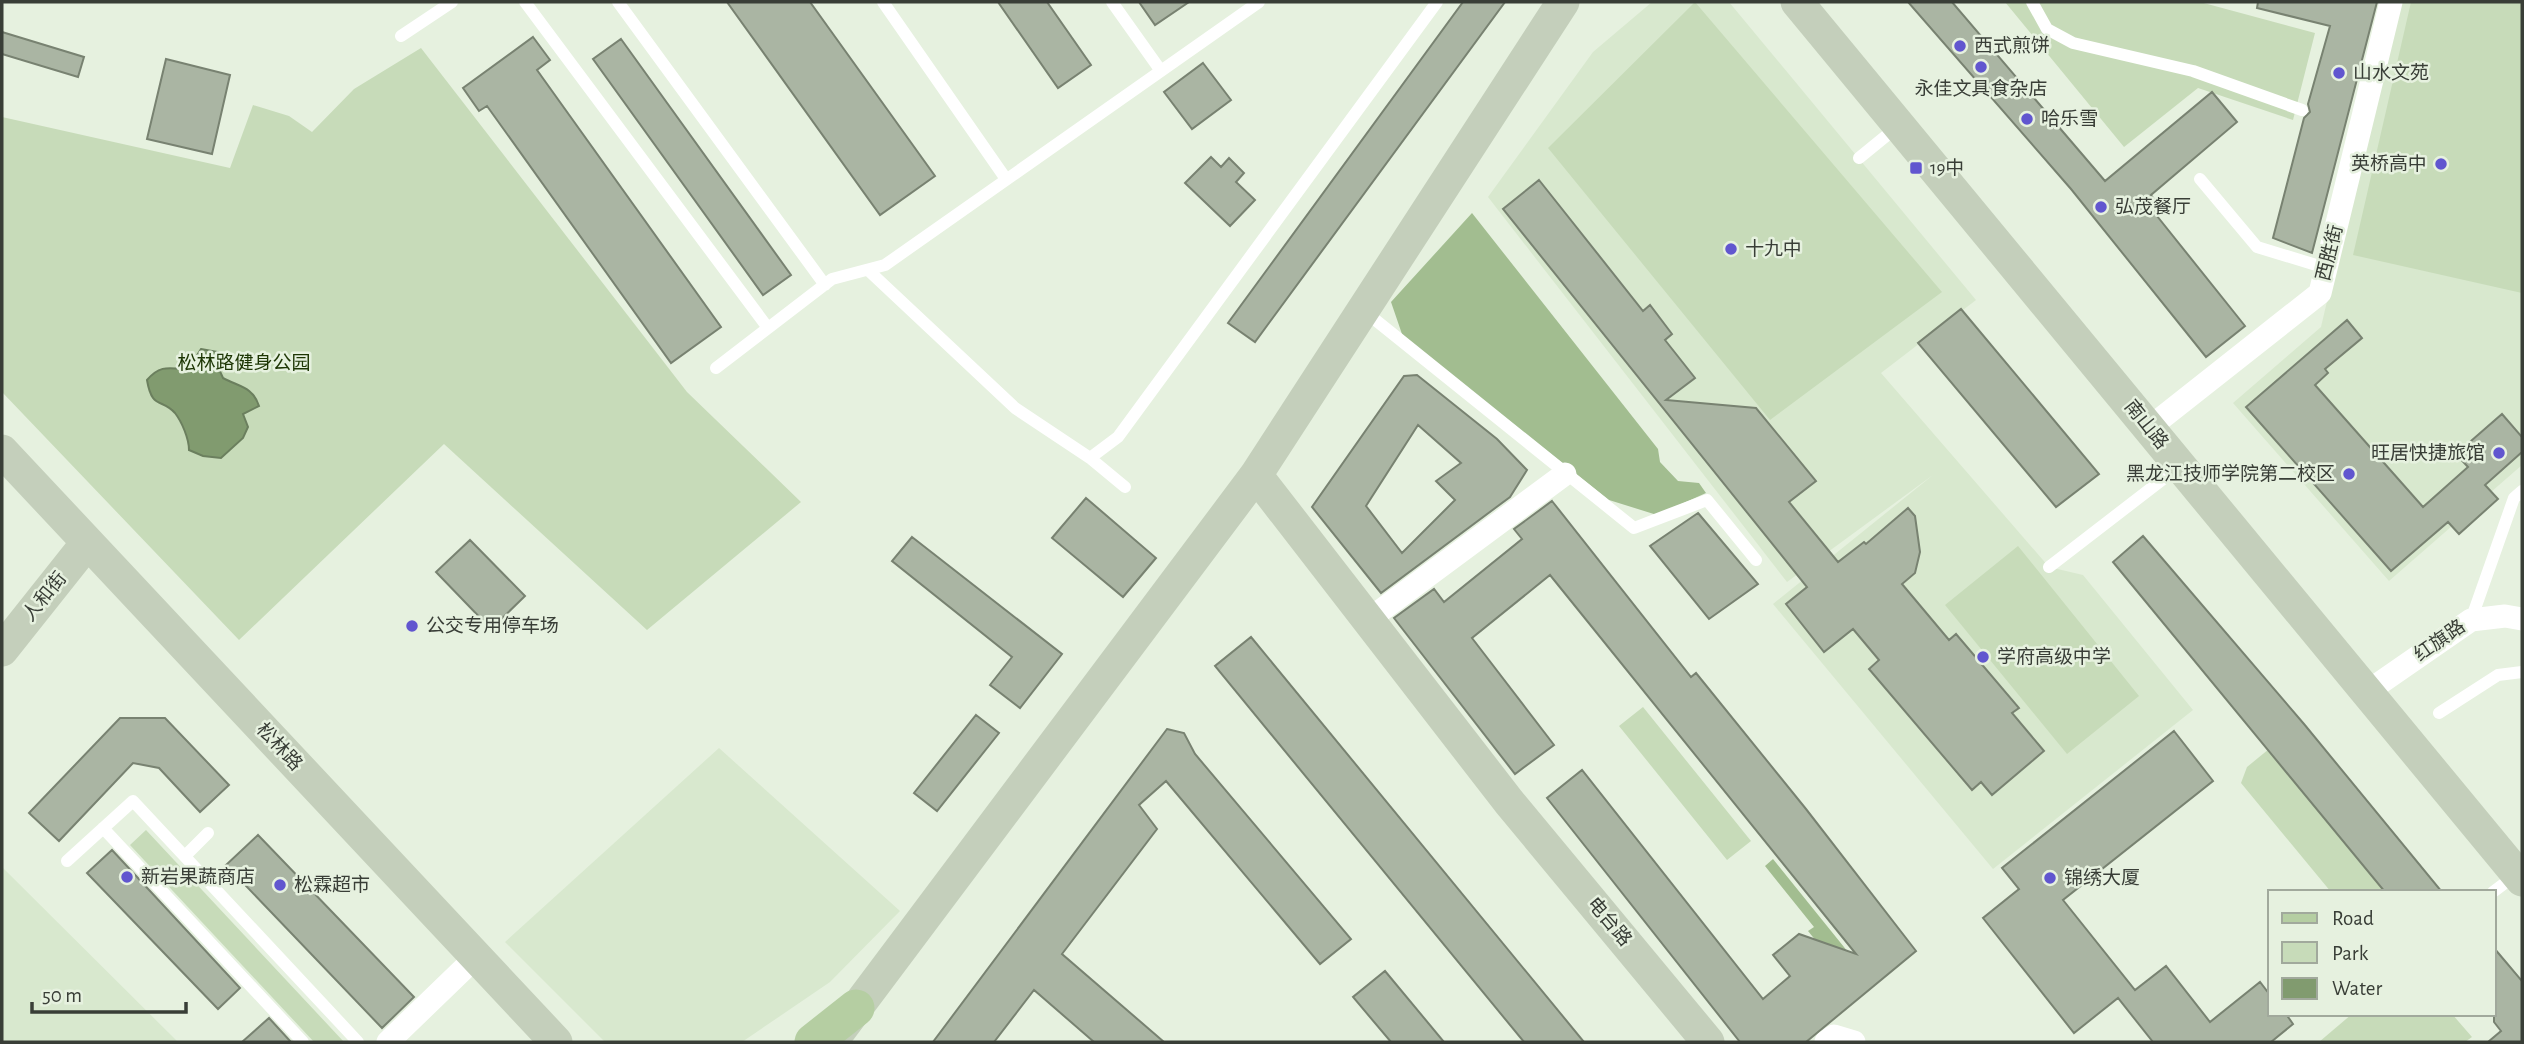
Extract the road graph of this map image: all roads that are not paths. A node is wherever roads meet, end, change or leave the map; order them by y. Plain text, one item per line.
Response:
1 (452, 2) edge
2 (525, 2) edge
3 (618, 2) edge
4 (883, 2) edge
5 (1112, 2) edge
6 (1259, 2) edge
7 (1437, 2) edge
8 (1563, 2) edge
9 (1797, 2) edge
10 (2032, 2) edge
11 (2391, 2) edge
12 (401, 36) dead end
13 (1160, 71) junction
14 (2302, 110) dead end
15 (1899, 125) junction
16 (1859, 158) dead end
17 (1006, 179) junction
18 (2200, 180) dead end
19 (2326, 268) junction
20 (867, 270) junction
21 (825, 285) junction
22 (1363, 310) junction
23 (768, 328) junction
24 (716, 368) dead end
25 (2149, 428) junction
26 (2, 451) edge
27 (1090, 458) junction
28 (2180, 466) junction
29 (1565, 474) junction
30 (1256, 475) junction
31 (1125, 487) dead end
32 (2522, 491) edge
33 (87, 543) junction
34 (1756, 560) dead end
35 (2049, 567) dead end
36 (2522, 619) edge
37 (1368, 620) junction
38 (2471, 620) junction
39 (2, 650) edge
40 (2522, 672) edge
41 (2367, 692) junction
42 (2439, 713) dead end
43 (103, 828) junction
44 (208, 833) dead end
45 (185, 856) junction
46 (67, 861) dead end
47 (2511, 882) edge
48 (476, 957) junction
49 (856, 1008) junction
50 (303, 1042) edge
51 (358, 1042) edge
52 (388, 1042) edge
53 (556, 1042) edge
54 (795, 1042) edge
55 (813, 1042) edge
56 (830, 1042) edge
57 (1708, 1042) edge

1 - 12 lane
2 - 23 lane
3 - 21 lane
4 - 17 lane
5 - 13 lane
6 - 13 lane
7 - 27 lane
8 - 22 street
9 - 15 street, 南山路
10 - 14 lane
11 - 19 street, 西胜街
13 - 17 lane
15 - 16 lane
15 - 25 street, 南山路
17 - 20 lane
18 - 19 lane
19 - 25 street, 西胜街
20 - 21 lane
20 - 27 lane
21 - 23 lane
22 - 29 lane
22 - 30 street
23 - 24 lane
25 - 28 street, 南山路
26 - 33 street, 松林路
27 - 31 lane
28 - 35 lane
28 - 41 street, 南山路
29 - 34 lane
29 - 37 street
30 - 37 street, 电台路
30 - 49 street
32 - 38 lane
33 - 39 street, 人和街
33 - 48 street, 松林路
36 - 38 street, 红旗路
37 - 57 street, 电台路
38 - 41 street, 红旗路
40 - 42 lane
41 - 47 street, 南山路
43 - 45 lane
43 - 46 lane
43 - 50 lane
44 - 45 lane
45 - 51 lane
48 - 52 street
48 - 53 street, 松林路
49 - 54 lane
49 - 55 main road
49 - 56 street

